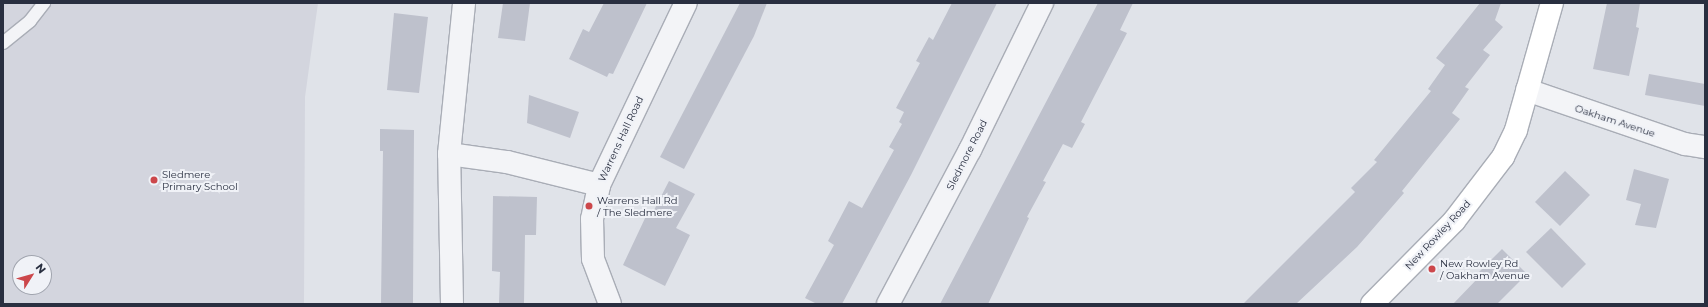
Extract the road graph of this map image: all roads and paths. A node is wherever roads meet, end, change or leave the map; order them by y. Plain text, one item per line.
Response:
1 (44, 3) edge
2 (464, 3) edge
3 (686, 3) edge
4 (1042, 3) edge
5 (1552, 3) edge
6 (3, 43) edge
7 (1527, 90) junction
8 (1705, 147) edge
9 (449, 154) junction
10 (599, 185) junction
11 (452, 304) edge
12 (610, 304) edge
13 (888, 304) edge
14 (1372, 304) edge

1 - 6 lane
2 - 9 street
3 - 10 street, Warrens Hall Road
4 - 13 street, Sledmore Road
5 - 7 main road, New Rowley Road
7 - 8 street, Oakham Avenue
7 - 14 main road, New Rowley Road
9 - 10 street
9 - 11 street
10 - 12 street, Warrens Hall Road

